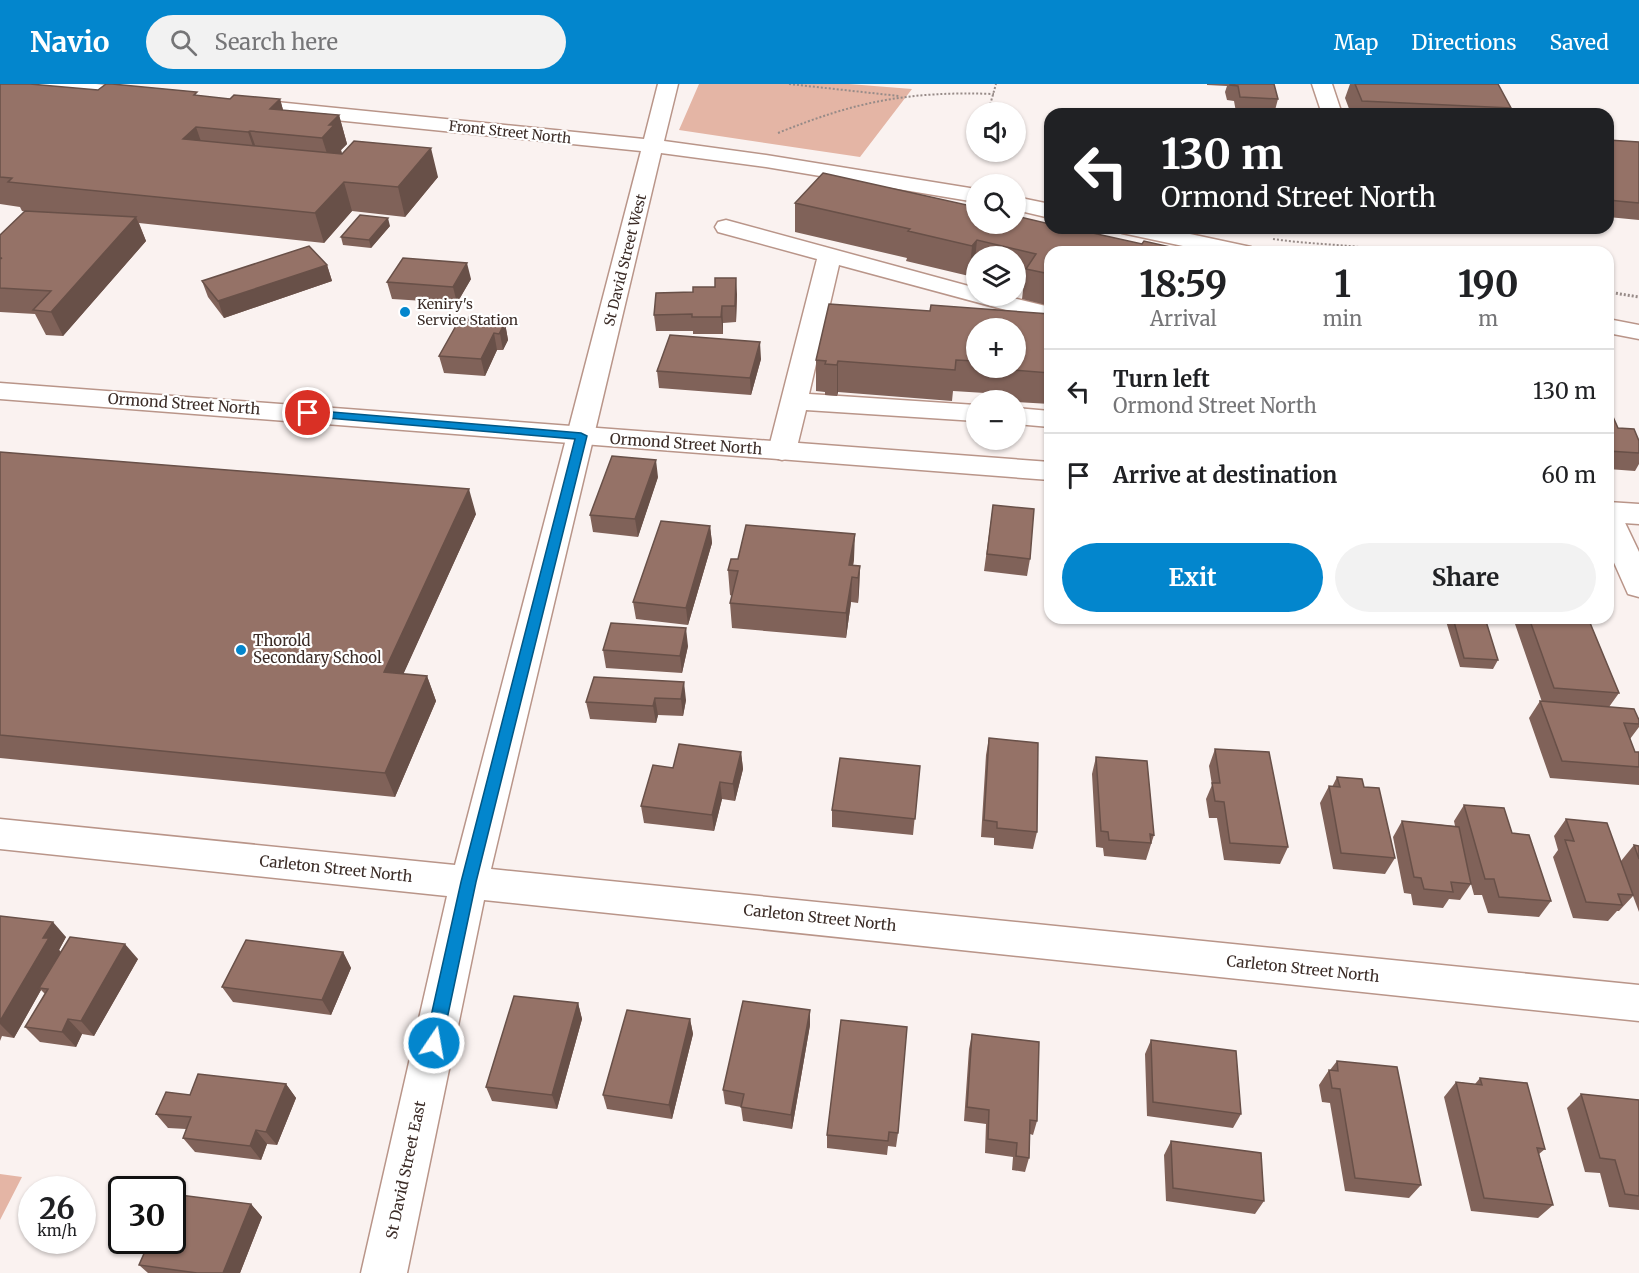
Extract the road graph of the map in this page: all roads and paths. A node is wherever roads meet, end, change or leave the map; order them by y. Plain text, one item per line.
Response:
1 (42, 84) edge
2 (668, 84) edge
3 (789, 84) edge
4 (996, 84) edge
5 (1322, 84) edge
6 (994, 94) junction
7 (159, 96) edge
8 (899, 96) junction
9 (218, 102) edge
10 (991, 102) edge
11 (1330, 108) edge
12 (773, 135) dead end
13 (653, 146) junction
14 (966, 194) edge
15 (1026, 206) edge
16 (1044, 210) edge
17 (726, 227) dead end
18 (1186, 234) edge
19 (1214, 237) edge
20 (1267, 237) dead end
21 (1231, 246) edge
22 (1365, 246) edge
23 (830, 255) junction
24 (966, 292) edge
25 (1614, 293) edge
26 (1639, 297) edge
27 (1018, 306) edge
28 (1044, 313) edge
29 (1614, 327) edge
30 (1639, 332) edge
31 (0, 391) edge
32 (795, 401) junction
33 (966, 413) edge
34 (1026, 417) edge
35 (1044, 418) edge
36 (581, 436) junction
37 (782, 451) junction
38 (1044, 471) edge
39 (1614, 514) edge
40 (1639, 514) edge
41 (1614, 528) edge
42 (1639, 586) edge
43 (0, 834) edge
44 (469, 882) junction
45 (1639, 1003) edge
46 (384, 1273) edge

1 - 7 street
2 - 13 street, St David Street West
3 - 8 path
4 - 6 path
5 - 11 street
6 - 8 path
6 - 10 path
8 - 12 path
9 - 13 street, Front Street North
13 - 14 street, Front Street North
13 - 36 street, St David Street West
15 - 16 street
17 - 23 street
18 - 19 street
19 - 21 street
20 - 22 path
23 - 24 street
23 - 32 street
25 - 26 path
27 - 28 street
29 - 30 street
31 - 36 street, Ormond Street North
32 - 33 street
32 - 37 street
34 - 35 street
36 - 37 street, Ormond Street North
36 - 44 street, St David Street East
37 - 38 street, Ormond Street North
39 - 40 street
41 - 42 street
43 - 44 street, Carleton Street North
44 - 45 street, Carleton Street North
44 - 46 street, St David Street East

